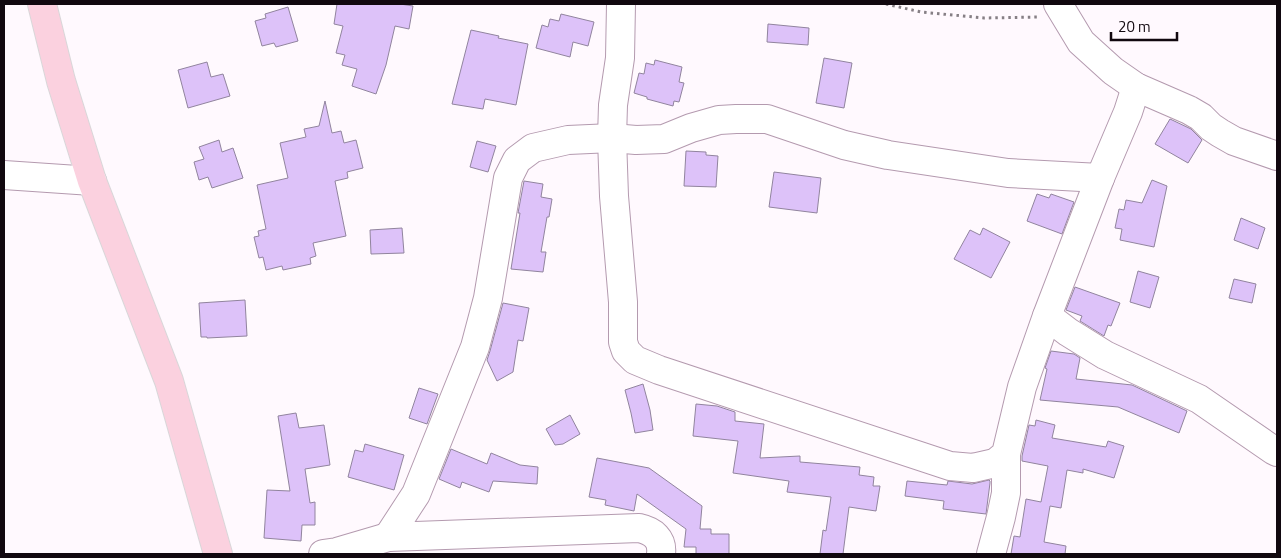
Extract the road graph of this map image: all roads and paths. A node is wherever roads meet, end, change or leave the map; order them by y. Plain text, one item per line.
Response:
1 (42, 4) edge
2 (621, 4) edge
3 (886, 4) edge
4 (1061, 9) edge
5 (1136, 87) junction
6 (612, 138) junction
7 (1277, 156) edge
8 (4, 175) edge
9 (1100, 178) junction
10 (92, 180) junction
11 (1047, 316) junction
12 (1277, 452) edge
13 (1006, 454) junction
14 (388, 537) junction
15 (218, 554) edge
16 (323, 554) edge
17 (661, 554) edge
18 (991, 554) edge

1 - 10 main road
2 - 6 street
3 - 4 path
4 - 5 street
5 - 7 street
5 - 9 street
6 - 9 street
6 - 13 street
6 - 14 street
8 - 10 street
9 - 11 street
10 - 15 main road
11 - 12 street
11 - 13 street
13 - 18 street
14 - 16 street
14 - 17 street

